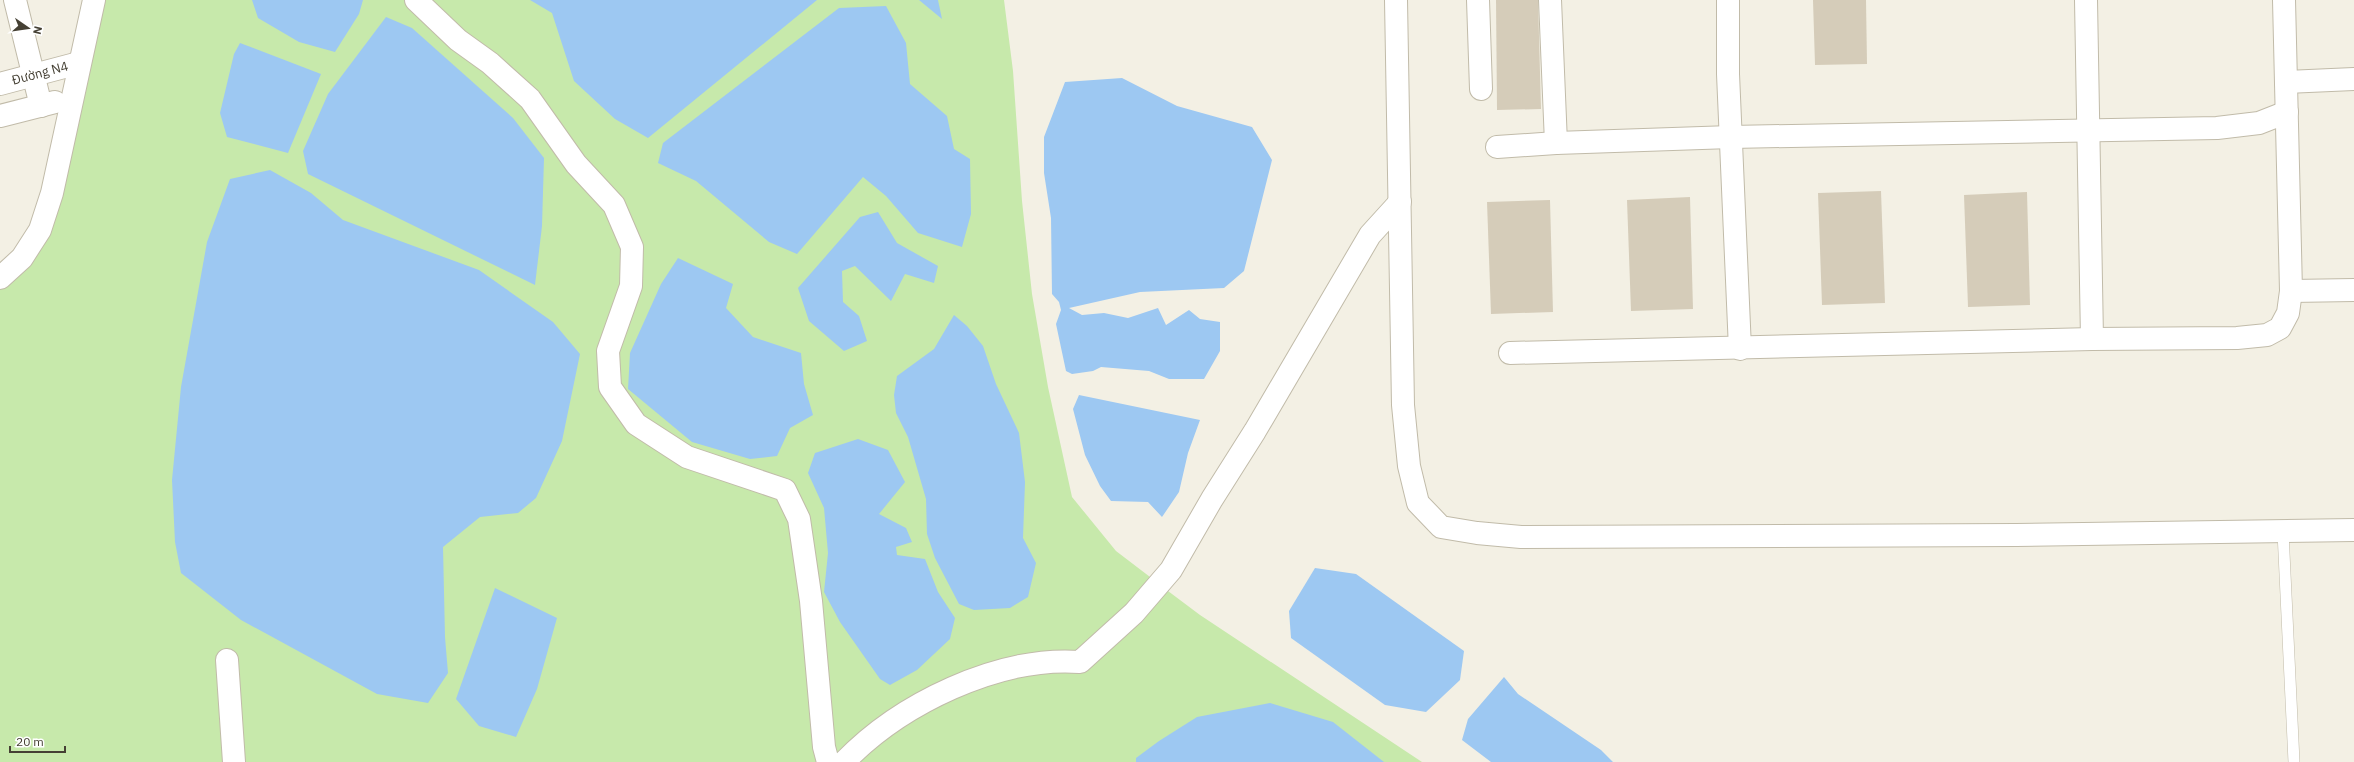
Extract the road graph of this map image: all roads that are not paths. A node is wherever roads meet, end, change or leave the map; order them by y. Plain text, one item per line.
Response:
1 (15, 0) edge
2 (94, 0) edge
3 (416, 0) edge
4 (1396, 0) edge
5 (1478, 0) edge
6 (1550, 0) edge
7 (1728, 0) edge
8 (2086, 0) edge
9 (2284, 0) edge
10 (79, 63) junction
11 (34, 75) junction
12 (2354, 79) edge
13 (2286, 82) junction
14 (0, 84) edge
15 (1481, 89) dead end
16 (71, 98) junction
17 (41, 106) junction
18 (2287, 112) junction
19 (0, 116) edge
20 (2089, 130) junction
21 (1731, 137) junction
22 (1556, 143) junction
23 (1497, 147) dead end
24 (1400, 202) junction
25 (0, 278) edge
26 (2354, 290) edge
27 (2291, 291) junction
28 (2092, 339) junction
29 (1740, 348) junction
30 (1510, 353) dead end
31 (2354, 530) edge
32 (2283, 532) junction
33 (227, 660) dead end
34 (234, 762) edge
35 (828, 762) edge
36 (844, 762) edge
37 (2294, 762) edge

1 - 11 street
2 - 10 street
3 - 35 street
4 - 24 street
5 - 15 street
6 - 22 street
7 - 21 street
8 - 20 street
9 - 13 street
10 - 11 street, Đường N4
10 - 16 street
11 - 14 street, Đường N4
11 - 17 street
12 - 13 street
13 - 18 street
16 - 17 street
16 - 25 street
17 - 19 street
18 - 20 street
18 - 27 street
20 - 21 street
20 - 28 street
21 - 22 street
21 - 29 street
22 - 23 street
24 - 32 street
24 - 36 street
26 - 27 street
27 - 28 street
28 - 29 street
29 - 30 street
31 - 32 street
32 - 37 lane
33 - 34 street

